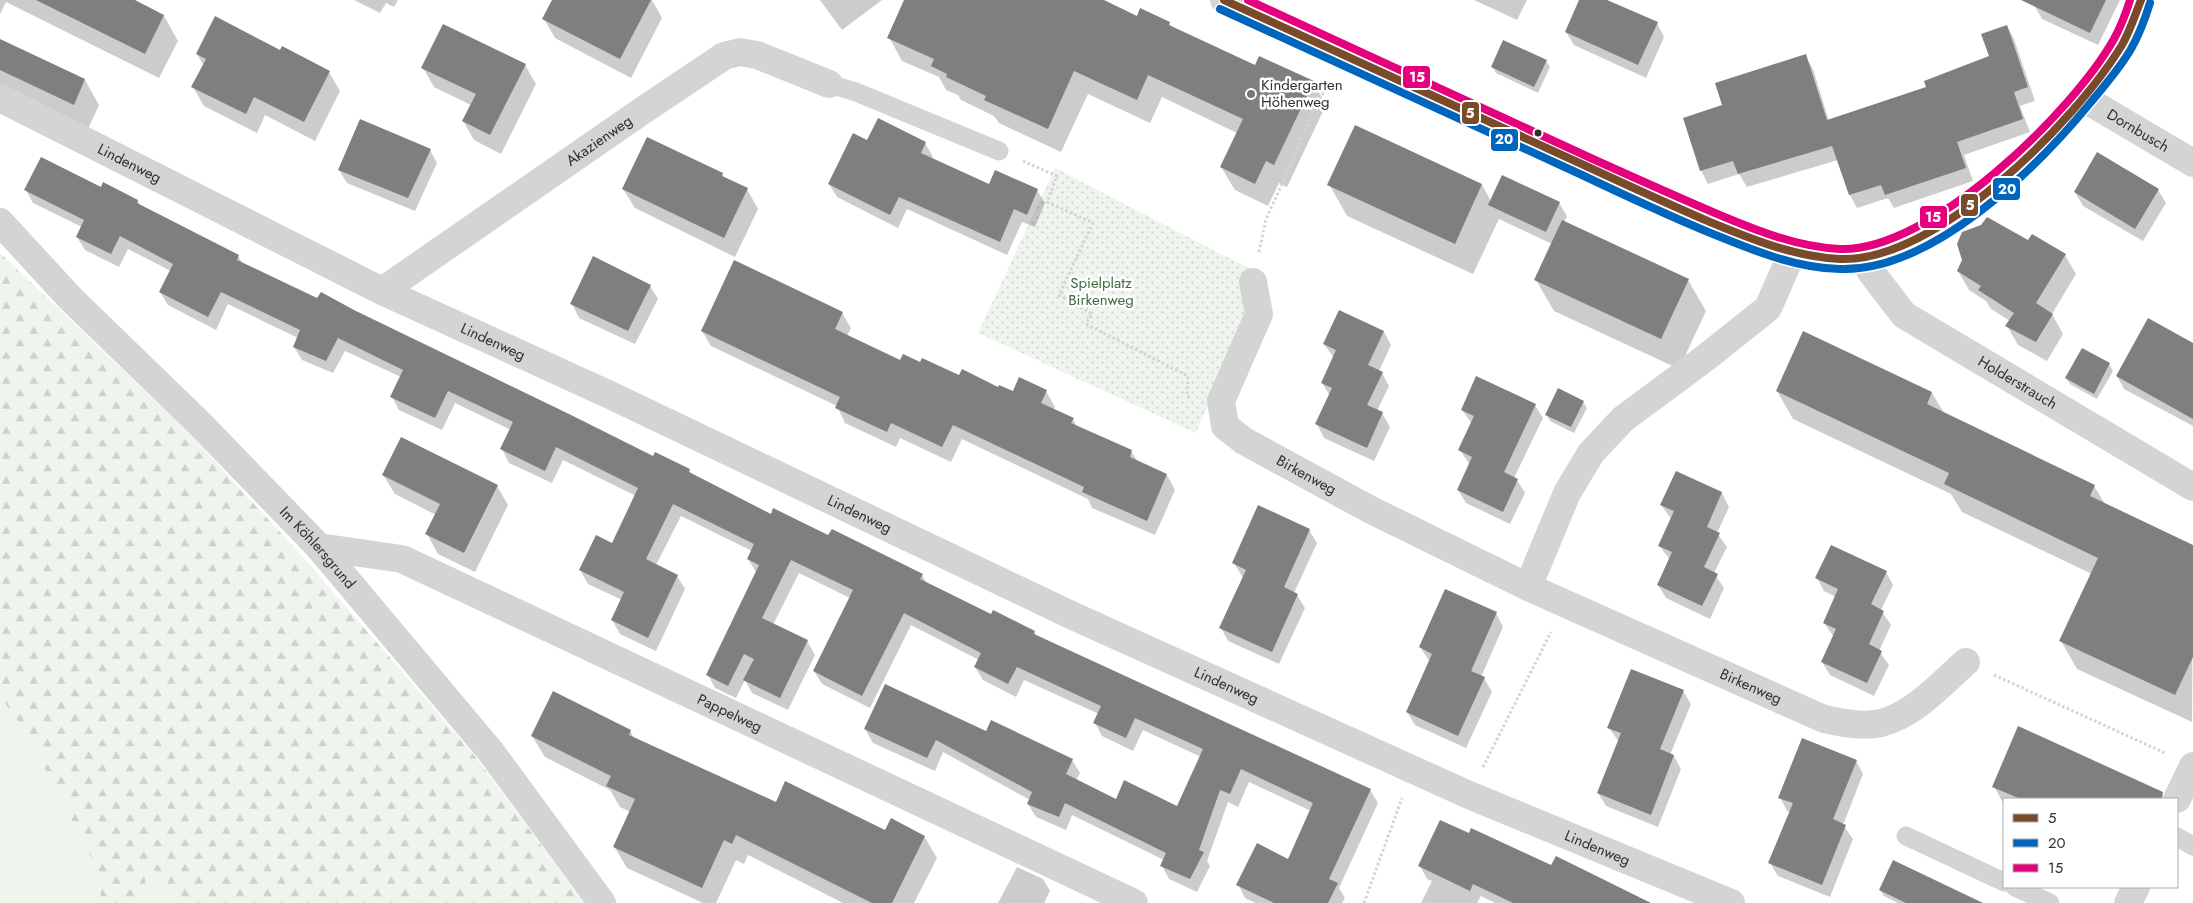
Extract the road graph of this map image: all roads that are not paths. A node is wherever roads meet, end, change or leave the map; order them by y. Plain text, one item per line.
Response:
1 (1224, 0) edge
2 (2141, 0) edge
3 (829, 84) joint
4 (0, 98) edge
5 (2083, 98) junction
6 (999, 151) dead end
7 (2193, 163) edge
8 (0, 222) edge
9 (1793, 251) junction
10 (1864, 258) junction
11 (1253, 282) road end
12 (382, 291) junction
13 (2193, 487) edge
14 (319, 547) junction
15 (1528, 586) junction
16 (1966, 662) road end
17 (2182, 761) edge
18 (2177, 798) edge
19 (1906, 836) dead end
20 (2178, 838) edge
21 (2193, 846) edge
22 (2003, 882) edge
23 (2016, 888) edge
24 (2136, 888) edge
25 (602, 903) edge
26 (1134, 903) edge
27 (1731, 903) edge
28 (2050, 903) edge
29 (2128, 903) edge

1 - 9 street
2 - 5 street
3 - 6 lane
3 - 12 street, Akazienweg
4 - 12 street, Lindenweg
5 - 7 street, Dornbusch
5 - 10 street
8 - 14 street, Im Köhlersgrund
9 - 10 street
9 - 15 street
10 - 13 street, Holderstrauch
11 - 15 street, Birkenweg
12 - 27 street, Lindenweg
14 - 25 street, Im Köhlersgrund
14 - 26 street, Pappelweg
15 - 16 street, Birkenweg
17 - 18 street
19 - 22 lane
20 - 21 lane
23 - 28 lane
24 - 29 street

